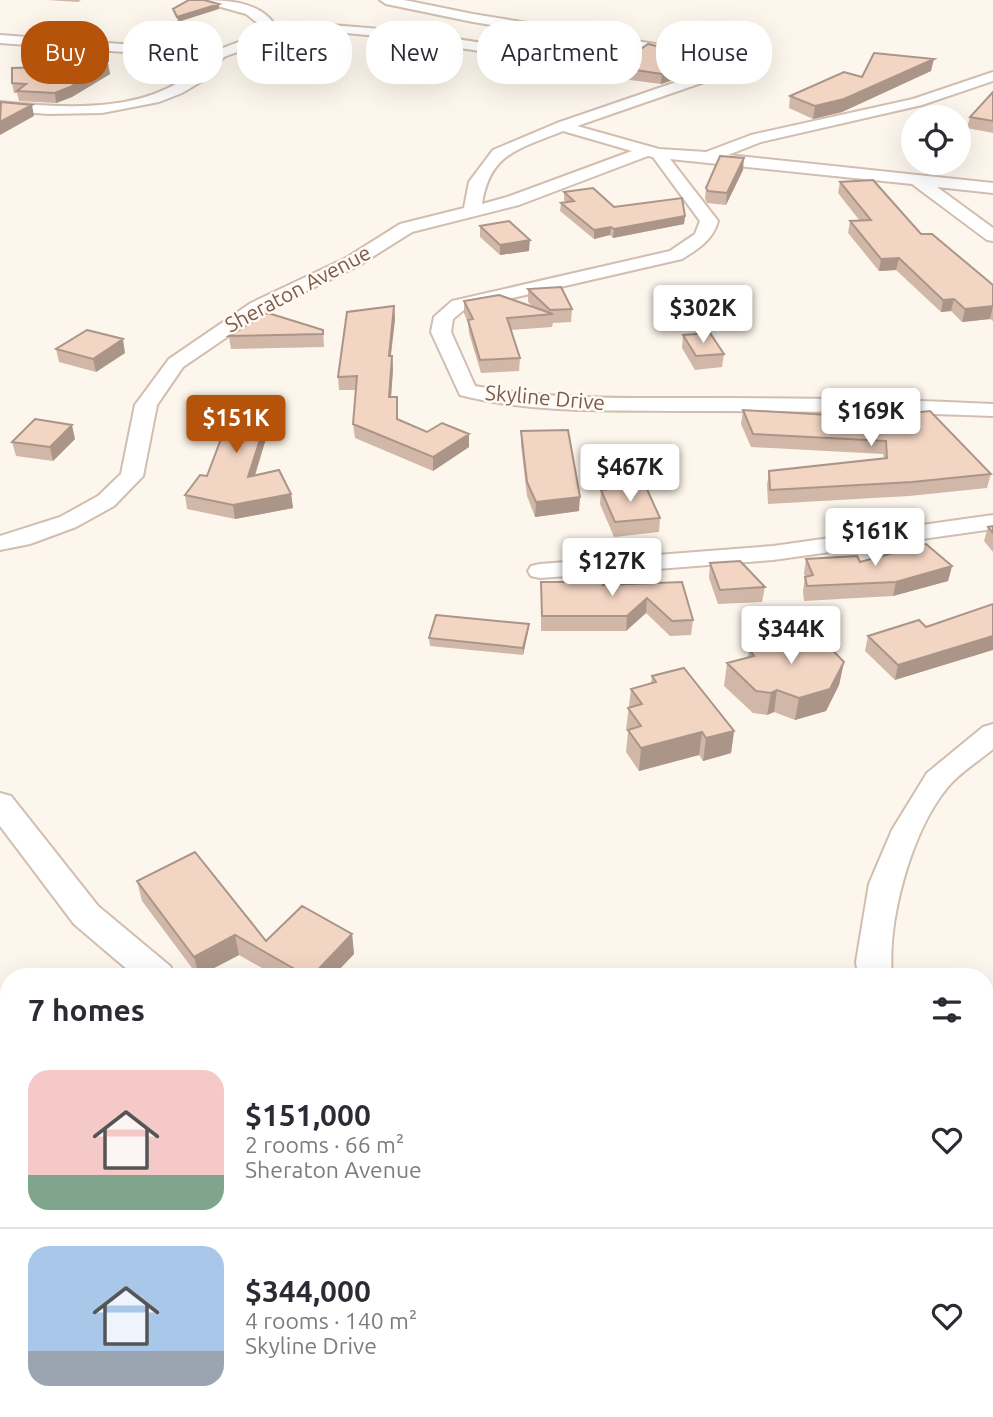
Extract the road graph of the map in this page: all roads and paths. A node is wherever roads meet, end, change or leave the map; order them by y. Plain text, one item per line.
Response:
1 (202, 0) edge
2 (386, 0) edge
3 (266, 21) edge
4 (352, 30) edge
5 (0, 39) edge
6 (646, 46) junction
7 (123, 48) edge
8 (993, 76) edge
9 (185, 84) edge
10 (0, 106) edge
11 (562, 126) junction
12 (652, 153) junction
13 (707, 157) junction
14 (917, 180) junction
15 (993, 188) edge
16 (472, 211) junction
17 (993, 236) edge
18 (993, 410) edge
19 (993, 522) edge
20 (0, 543) edge
21 (540, 571) dead end
22 (993, 734) edge
23 (0, 804) edge
24 (149, 968) edge
25 (874, 968) edge

1 - 3 street
2 - 6 street
4 - 6 street
5 - 7 street
6 - 11 street
8 - 13 street
9 - 10 street
11 - 12 street
11 - 16 street
12 - 13 street
12 - 16 street, Sheraton Avenue
12 - 18 street, Skyline Drive
13 - 14 street
14 - 15 street
14 - 17 street
16 - 20 street, Sheraton Avenue
19 - 21 street
22 - 25 street
23 - 24 street

